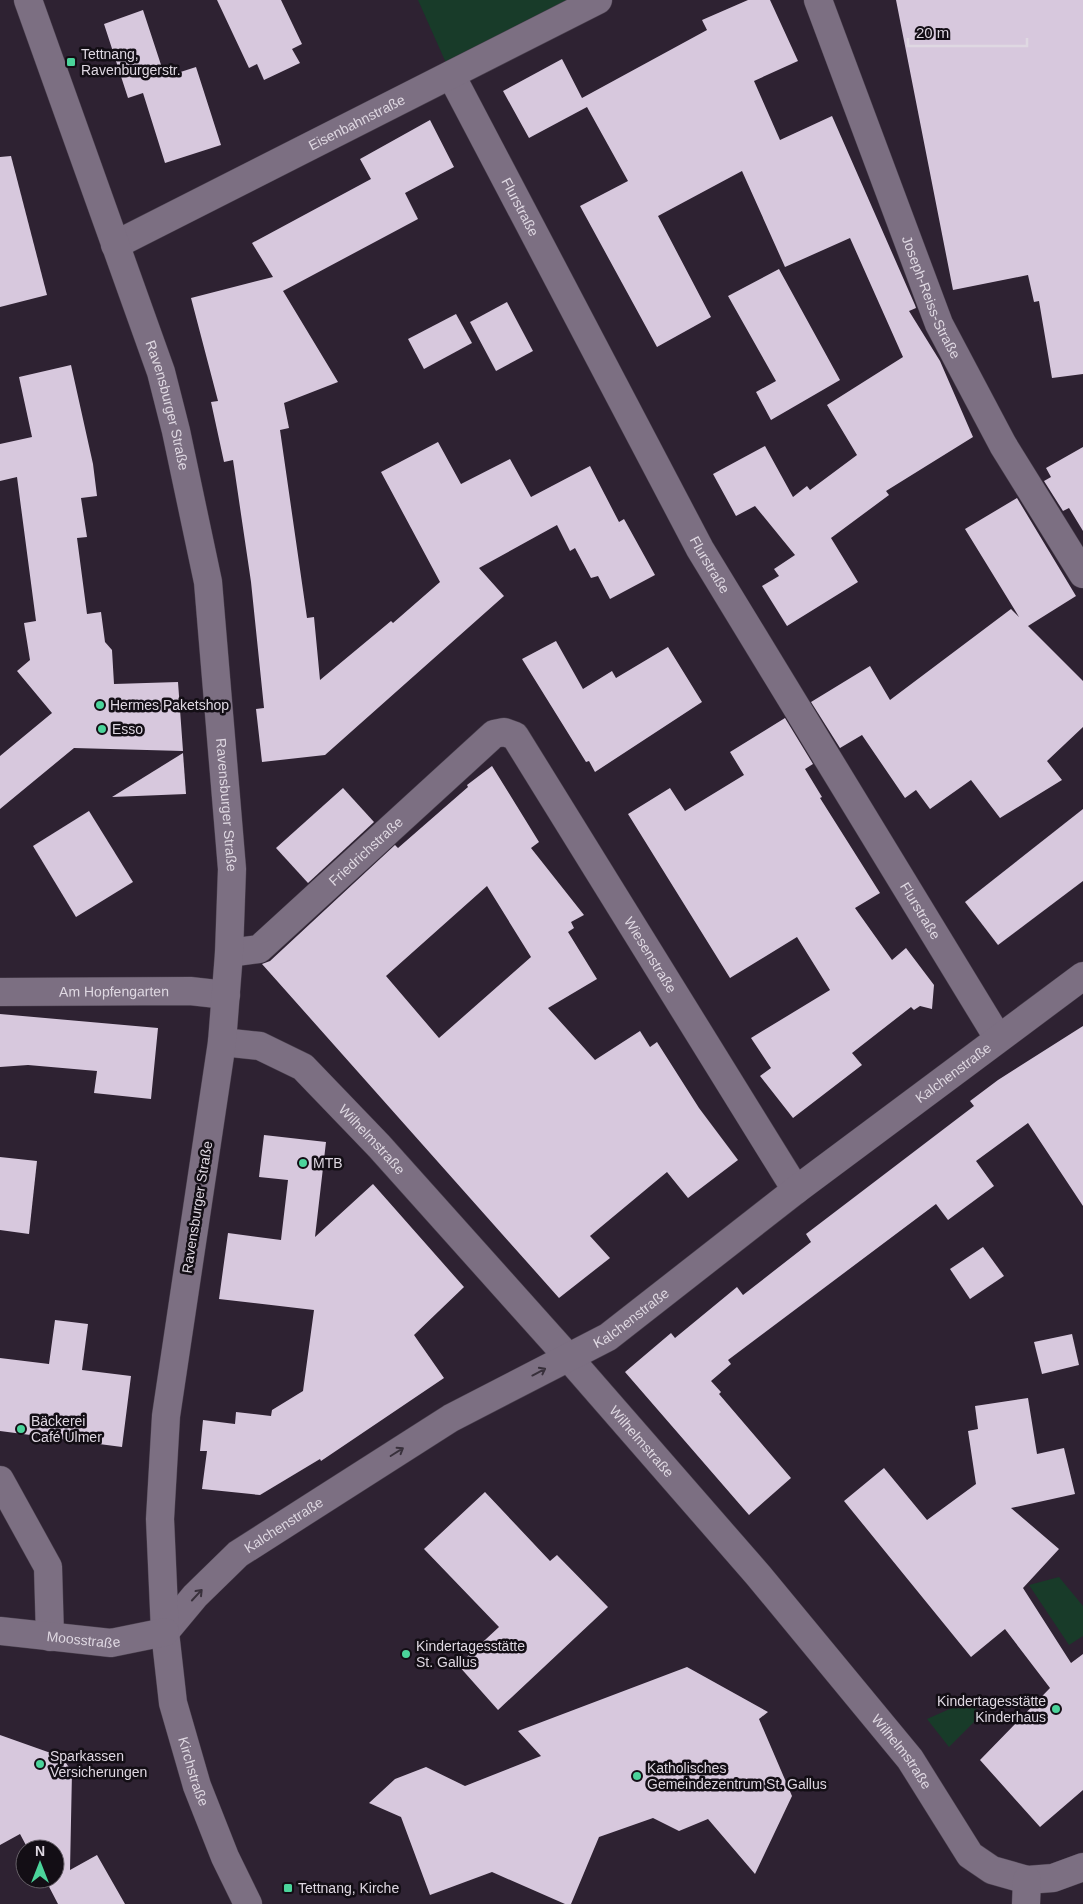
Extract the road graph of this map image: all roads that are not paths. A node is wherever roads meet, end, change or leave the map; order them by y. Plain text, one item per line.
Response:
1 (28, 0) edge
2 (598, 0) edge
3 (818, 0) edge
4 (451, 75) junction
5 (115, 246) junction
6 (1083, 574) edge
7 (494, 734) joint
8 (229, 953) junction
9 (1083, 976) edge
10 (0, 992) edge
11 (226, 995) junction
12 (998, 1038) junction
13 (222, 1042) junction
14 (796, 1190) junction
15 (568, 1357) junction
16 (0, 1480) edge
17 (0, 1631) edge
18 (165, 1632) junction
19 (50, 1637) junction
20 (1083, 1867) edge
21 (1027, 1892) edge
22 (248, 1904) edge

1 - 5 street, Ravensburger Straße
2 - 4 street, Eisenbahnstraße
3 - 6 street, Joseph-Reiss-Straße
4 - 5 street, Eisenbahnstraße
4 - 12 street, Flurstraße
5 - 8 street, Ravensburger Straße
7 - 8 street, Friedrichstraße
7 - 14 street, Wiesenstraße
8 - 11 street, Ravensburger Straße
9 - 12 street, Kalchenstraße
10 - 11 street, Am Hopfengarten
11 - 13 street, Ravensburger Straße
12 - 14 street, Kalchenstraße
13 - 15 street, Wilhelmstraße
13 - 18 street, Ravensburger Straße
14 - 15 street, Kalchenstraße
18 -> 15 street, Kalchenstraße
15 - 21 street, Wilhelmstraße
16 - 19 street
17 - 19 street, Moosstraße
18 - 19 street, Moosstraße
18 - 22 street, Kirchstraße
20 - 21 street, Wilhelmstraße

